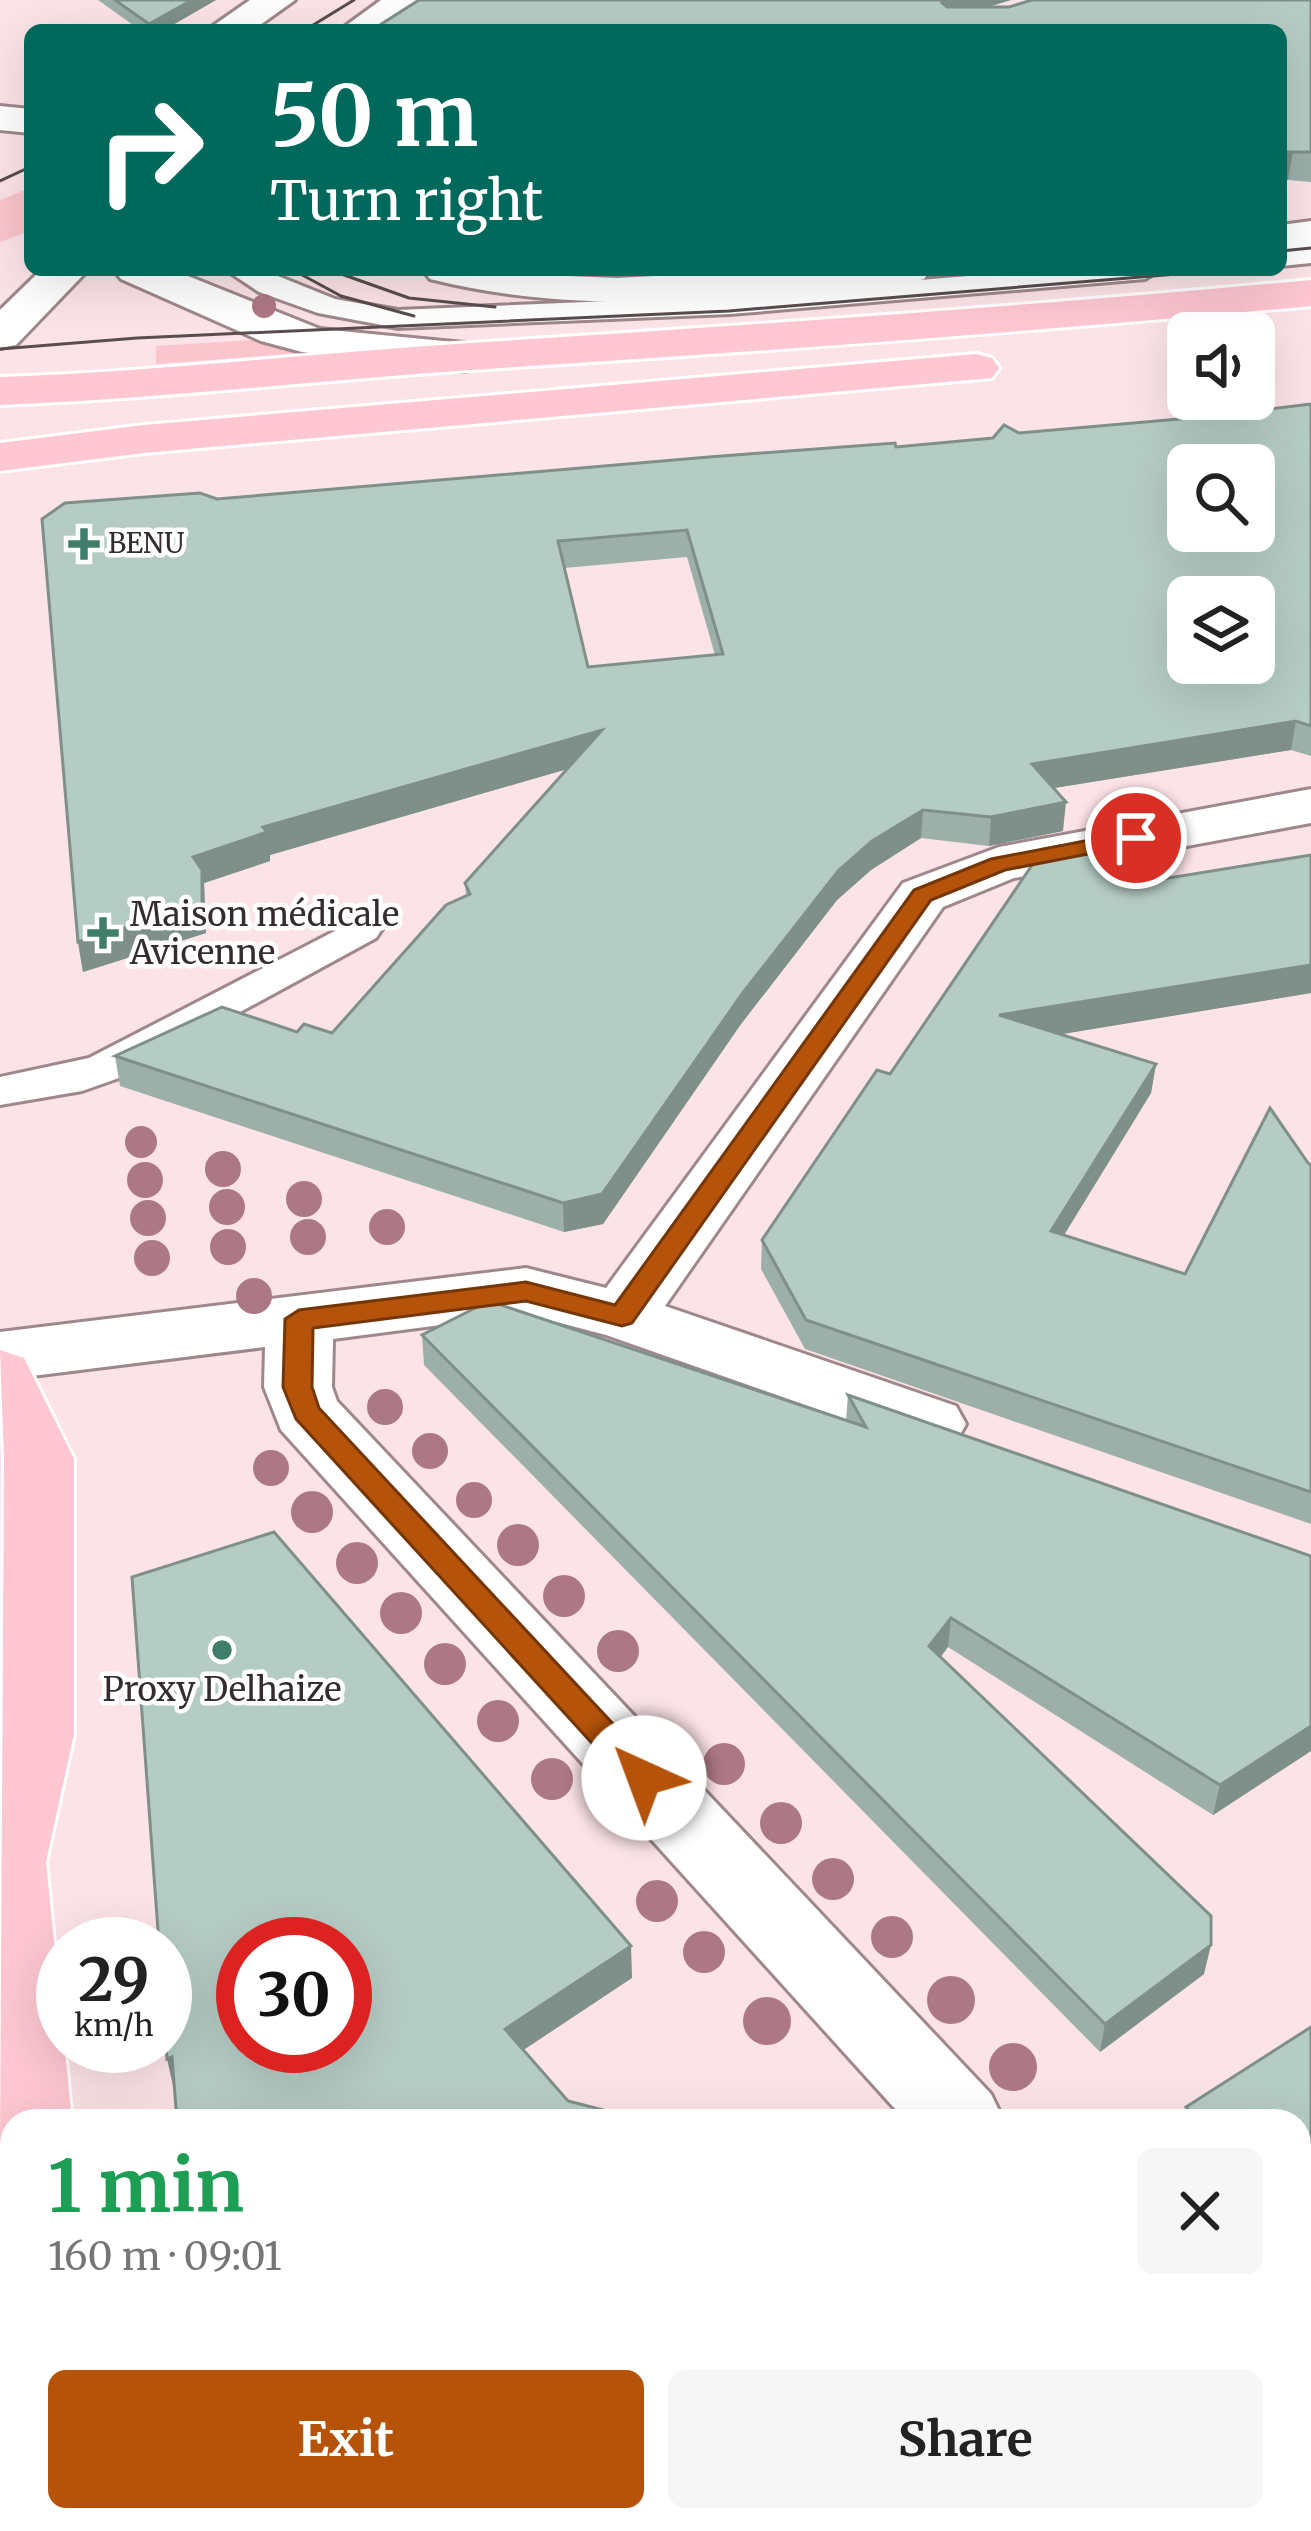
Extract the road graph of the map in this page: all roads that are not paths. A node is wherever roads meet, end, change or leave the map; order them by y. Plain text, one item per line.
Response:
1 (276, 0) edge
2 (407, 0) edge
3 (236, 24) edge
4 (369, 24) edge
5 (59, 276) edge
6 (149, 276) edge
7 (252, 276) edge
8 (479, 276) edge
9 (827, 276) edge
10 (1072, 276) edge
11 (1311, 293) edge
12 (0, 335) edge
13 (464, 357) junction
14 (1023, 364) dead end
15 (0, 391) edge
16 (0, 457) edge
17 (1311, 806) edge
18 (362, 929) dead end
19 (0, 1091) edge
20 (622, 1316) junction
21 (299, 1319) junction
22 (0, 1356) edge
23 (0, 1375) edge
24 (1000, 1448) edge
25 (3, 1855) edge
26 (28, 2109) edge
27 (950, 2109) edge

1 - 3 street
2 - 4 street
5 - 12 street
6 - 13 street
7 - 10 lane
8 - 9 street
11 - 13 main road
13 - 15 main road
14 - 16 main road
17 - 20 street
18 - 19 lane
20 - 21 street
20 - 24 street
21 - 22 street
21 - 27 street
23 - 25 main road
25 - 26 main road

